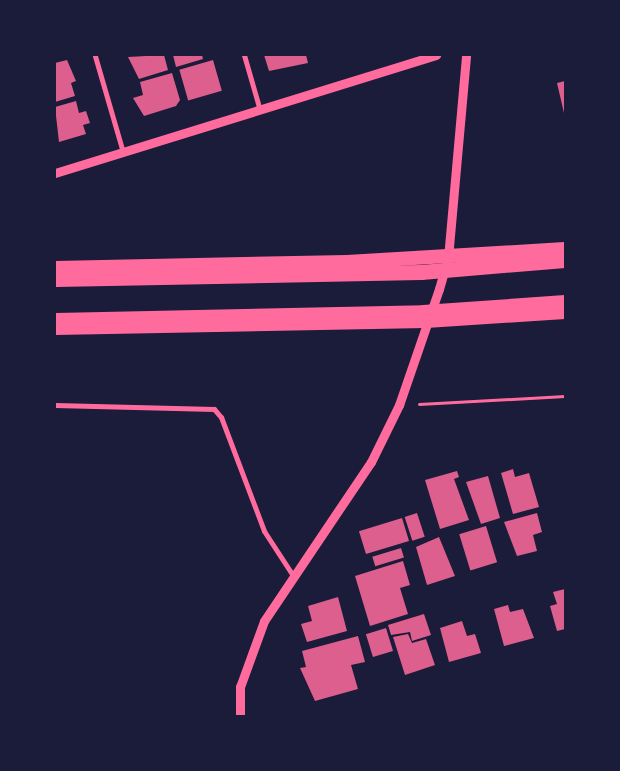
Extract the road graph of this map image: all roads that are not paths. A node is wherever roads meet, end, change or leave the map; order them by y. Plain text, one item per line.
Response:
1 (244, 55) edge
2 (436, 55) edge
3 (466, 55) edge
4 (95, 56) edge
5 (259, 107) junction
6 (122, 149) junction
7 (55, 173) edge
8 (565, 249) edge
9 (448, 258) junction
10 (565, 260) edge
11 (55, 268) edge
12 (55, 279) edge
13 (565, 302) edge
14 (565, 312) edge
15 (55, 320) edge
16 (426, 321) junction
17 (55, 328) edge
18 (55, 405) edge
19 (295, 580) junction
20 (240, 716) edge

1 - 5 street
2 - 5 street
3 - 9 street
4 - 6 street
5 - 6 street
6 - 7 street
8 - 9 highway
9 - 11 highway
9 - 16 street
10 - 12 highway
13 - 15 highway
14 - 16 highway
16 - 17 highway
16 - 19 street
18 - 19 street
19 - 20 street

